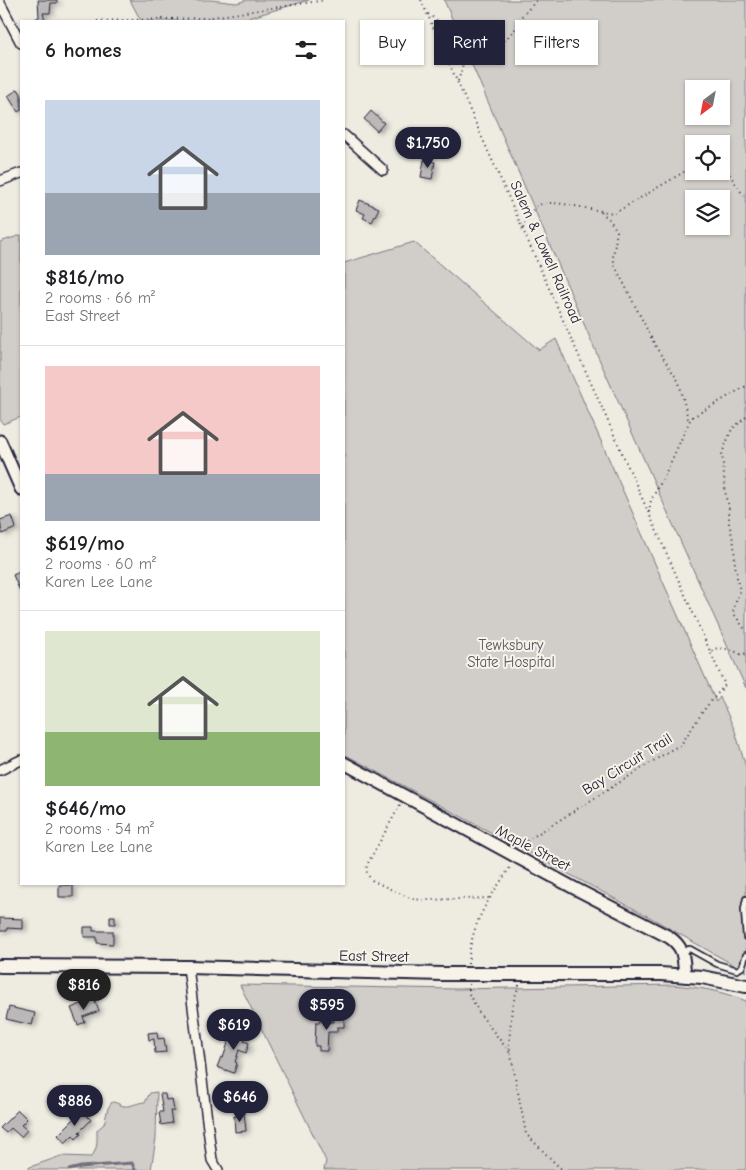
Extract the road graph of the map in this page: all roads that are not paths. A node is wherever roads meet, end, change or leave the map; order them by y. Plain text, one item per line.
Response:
1 (0, 3) edge
2 (20, 41) edge
3 (345, 136) edge
4 (383, 170) dead end
5 (20, 173) edge
6 (0, 181) edge
7 (0, 441) edge
8 (20, 487) edge
9 (20, 760) edge
10 (345, 765) edge
11 (0, 770) edge
12 (746, 899) edge
13 (746, 937) edge
14 (682, 952) junction
15 (746, 955) edge
16 (0, 966) edge
17 (188, 968) junction
18 (685, 976) junction
19 (746, 986) edge
20 (218, 1170) edge

1 - 2 street
3 - 4 street
5 - 6 street
7 - 8 street
9 - 11 street
10 - 14 street, Maple Street
12 - 13 lane
14 - 15 lane
14 - 18 street
16 - 17 main road, East Street
17 - 18 main road, East Street
17 - 20 street
18 - 19 main road, East Street

